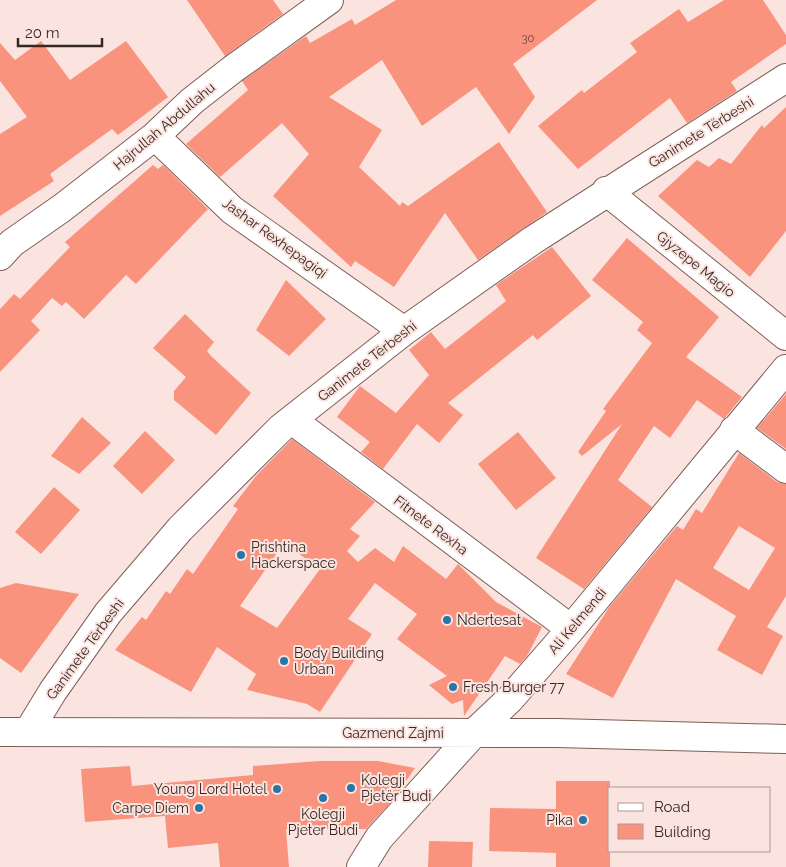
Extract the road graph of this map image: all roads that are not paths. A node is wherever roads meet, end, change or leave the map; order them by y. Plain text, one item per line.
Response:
1 (329, 0) edge
2 (786, 78) edge
3 (155, 136) junction
4 (606, 191) junction
5 (0, 256) edge
6 (404, 331) junction
7 (786, 336) edge
8 (786, 369) edge
9 (292, 420) junction
10 (734, 430) junction
11 (786, 469) edge
12 (571, 629) junction
13 (0, 732) edge
14 (28, 732) junction
15 (474, 733) junction
16 (786, 739) edge
17 (361, 867) edge

1 - 3 street, Hajrullah Abdullahu
2 - 4 street, Ganimete Tërbeshi
3 - 5 street, Hajrullah Abdullahu
3 - 6 street, Jashar Rexhepagiqi
4 - 6 street, Ganimete Tërbeshi
4 - 7 street, Gjyzepe Magio
6 - 9 street, Ganimete Tërbeshi
8 - 10 street, Ali Kelmendi
9 - 12 street, Fitnete Rexha
9 - 14 street, Ganimete Tërbeshi
10 - 11 street
10 - 12 street, Ali Kelmendi
12 - 15 street, Ali Kelmendi
13 - 14 street, Gazmend Zajmi
14 - 15 street, Gazmend Zajmi
15 - 16 street, Gazmend Zajmi
15 - 17 street, Ali Kelmendi

